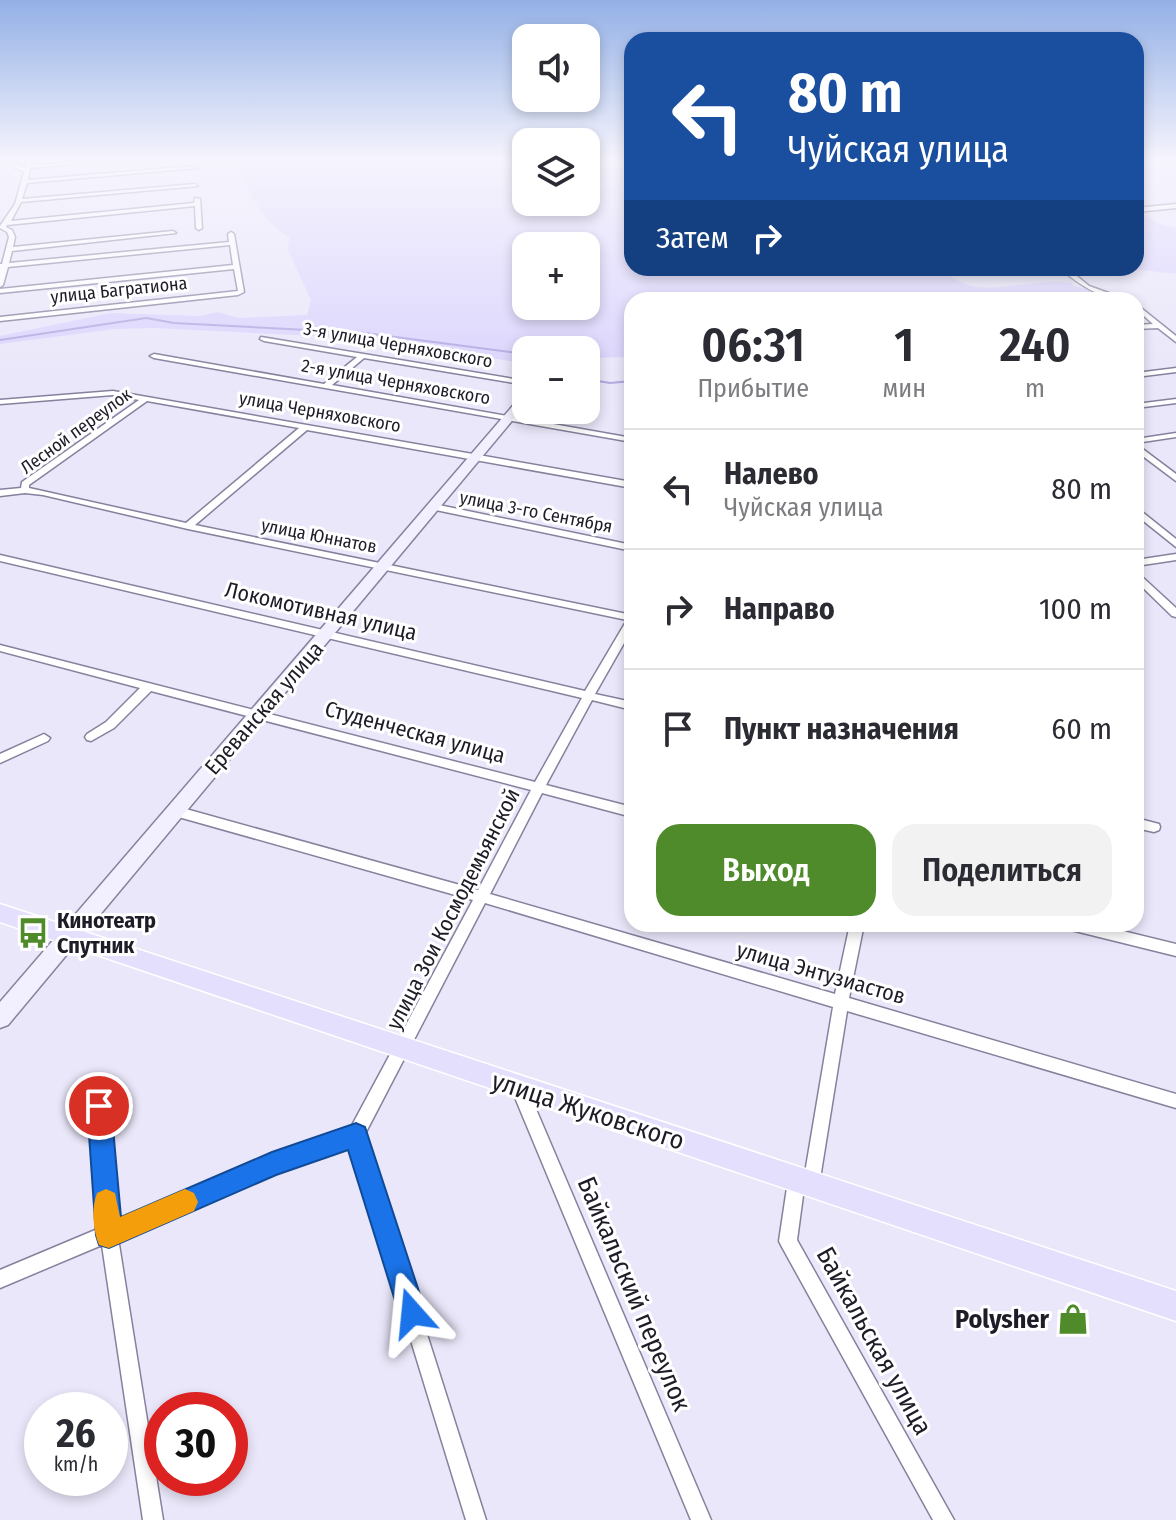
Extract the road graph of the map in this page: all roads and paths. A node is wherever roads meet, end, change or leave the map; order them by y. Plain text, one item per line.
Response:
1 (6, 229) edge
2 (173, 233) dead end
3 (231, 234) dead end
4 (233, 243) junction
5 (10, 249) junction
6 (3, 266) edge
7 (237, 267) junction
8 (1073, 276) edge
9 (0, 288) edge
10 (1102, 292) edge
11 (1144, 314) edge
12 (0, 319) edge
13 (1157, 326) junction
14 (1144, 327) edge
15 (264, 339) dead end
16 (1176, 340) edge
17 (154, 356) dead end
18 (362, 356) junction
19 (1176, 370) edge
20 (1144, 374) edge
21 (512, 381) edge
22 (326, 386) junction
23 (147, 398) junction
24 (1176, 401) edge
25 (0, 402) edge
26 (1144, 405) edge
27 (512, 414) edge
28 (509, 418) junction
29 (307, 426) junction
30 (1176, 435) edge
31 (624, 439) edge
32 (1144, 442) edge
33 (1144, 451) edge
34 (475, 457) junction
35 (1176, 478) edge
36 (624, 484) edge
37 (25, 490) junction
38 (0, 493) edge
39 (434, 507) junction
40 (1144, 517) edge
41 (188, 526) junction
42 (1176, 544) edge
43 (624, 546) edge
44 (1176, 557) edge
45 (0, 558) edge
46 (1144, 562) edge
47 (384, 566) junction
48 (1144, 584) edge
49 (1176, 614) edge
50 (624, 617) edge
51 (329, 633) junction
52 (624, 633) edge
53 (0, 648) edge
54 (149, 686) junction
55 (588, 695) junction
56 (624, 704) edge
57 (260, 714) junction
58 (91, 737) dead end
59 (44, 738) dead end
60 (0, 759) edge
61 (538, 788) junction
62 (624, 810) edge
63 (175, 811) junction
64 (1144, 825) edge
65 (1154, 827) dead end
66 (479, 896) junction
67 (0, 913) edge
68 (855, 932) edge
69 (1103, 932) edge
70 (70, 937) junction
71 (1176, 950) edge
72 (841, 1002) junction
73 (0, 1018) edge
74 (402, 1049) junction
75 (519, 1088) junction
76 (1176, 1101) edge
77 (99, 1106) dead end
78 (356, 1135) junction
79 (804, 1183) junction
80 (109, 1235) junction
81 (0, 1279) edge
82 (1176, 1306) edge
83 (153, 1520) edge
84 (476, 1520) edge
85 (701, 1520) edge
86 (944, 1520) edge

1 - 5 street
2 - 5 street
3 - 4 street
4 - 6 street
4 - 7 street
5 - 6 street
6 - 9 street
7 - 9 street
7 - 12 street, улица Багратиона
8 - 10 street
11 - 13 street
13 - 14 street
13 - 16 street
15 - 18 street, 3-я улица Черняховского
17 - 22 street, 2-я улица Черняховского
18 - 21 street, 3-я улица Черняховского
18 - 22 street
19 - 20 street
22 - 28 street, 2-я улица Черняховского
23 - 25 street, улица Черняховского
23 - 29 street, улица Черняховского
23 - 37 street, Лесной переулок
24 - 26 street
27 - 28 street, Ереванская улица
28 - 31 street, 2-я улица Черняховского
28 - 34 street, Ереванская улица
29 - 34 street, улица Черняховского
29 - 41 street
30 - 32 street
33 - 35 street
34 - 36 street, улица Черняховского
34 - 39 street, Ереванская улица
37 - 38 street, улица Юннатов
37 - 41 street, улица Юннатов
39 - 43 street, улица 3-го Сентября
39 - 47 street, Ереванская улица
40 - 42 street
41 - 47 street, улица Юннатов
44 - 46 street
45 - 51 street, Локомотивная улица
47 - 50 street, улица Юннатов
47 - 51 street, Ереванская улица
48 - 49 street
51 - 55 street, Локомотивная улица
51 - 57 street, Ереванская улица
52 - 55 street, улица Зои Космодемьянской
53 - 54 street, Студенческая улица
54 - 57 street, Студенческая улица
54 - 58 street
55 - 56 street, Локомотивная улица
55 - 61 street, улица Зои Космодемьянской
57 - 61 street, Студенческая улица
57 - 63 street, Ереванская улица
59 - 60 street
61 - 62 street, Студенческая улица
61 - 66 street, улица Зои Космодемьянской
63 - 66 street, улица Энтузиастов
63 - 70 street, Ереванская улица
64 - 65 street
66 - 72 street, улица Энтузиастов
66 - 74 street, улица Зои Космодемьянской
67 - 70 main road, улица Жуковского
68 - 72 street, Байкальская улица
69 - 71 street
70 - 73 street, Ереванская улица
70 - 74 main road, улица Жуковского
72 - 76 street, улица Энтузиастов
72 - 79 street, Байкальская улица
74 - 75 main road, улица Жуковского
74 - 78 street, улица Зои Космодемьянской
75 - 79 main road, улица Жуковского
75 - 85 street, Байкальский переулок
77 - 80 street
78 - 80 street
78 - 84 street
79 - 82 main road, улица Жуковского
79 - 86 street, Байкальская улица
80 - 81 street
80 - 83 street

